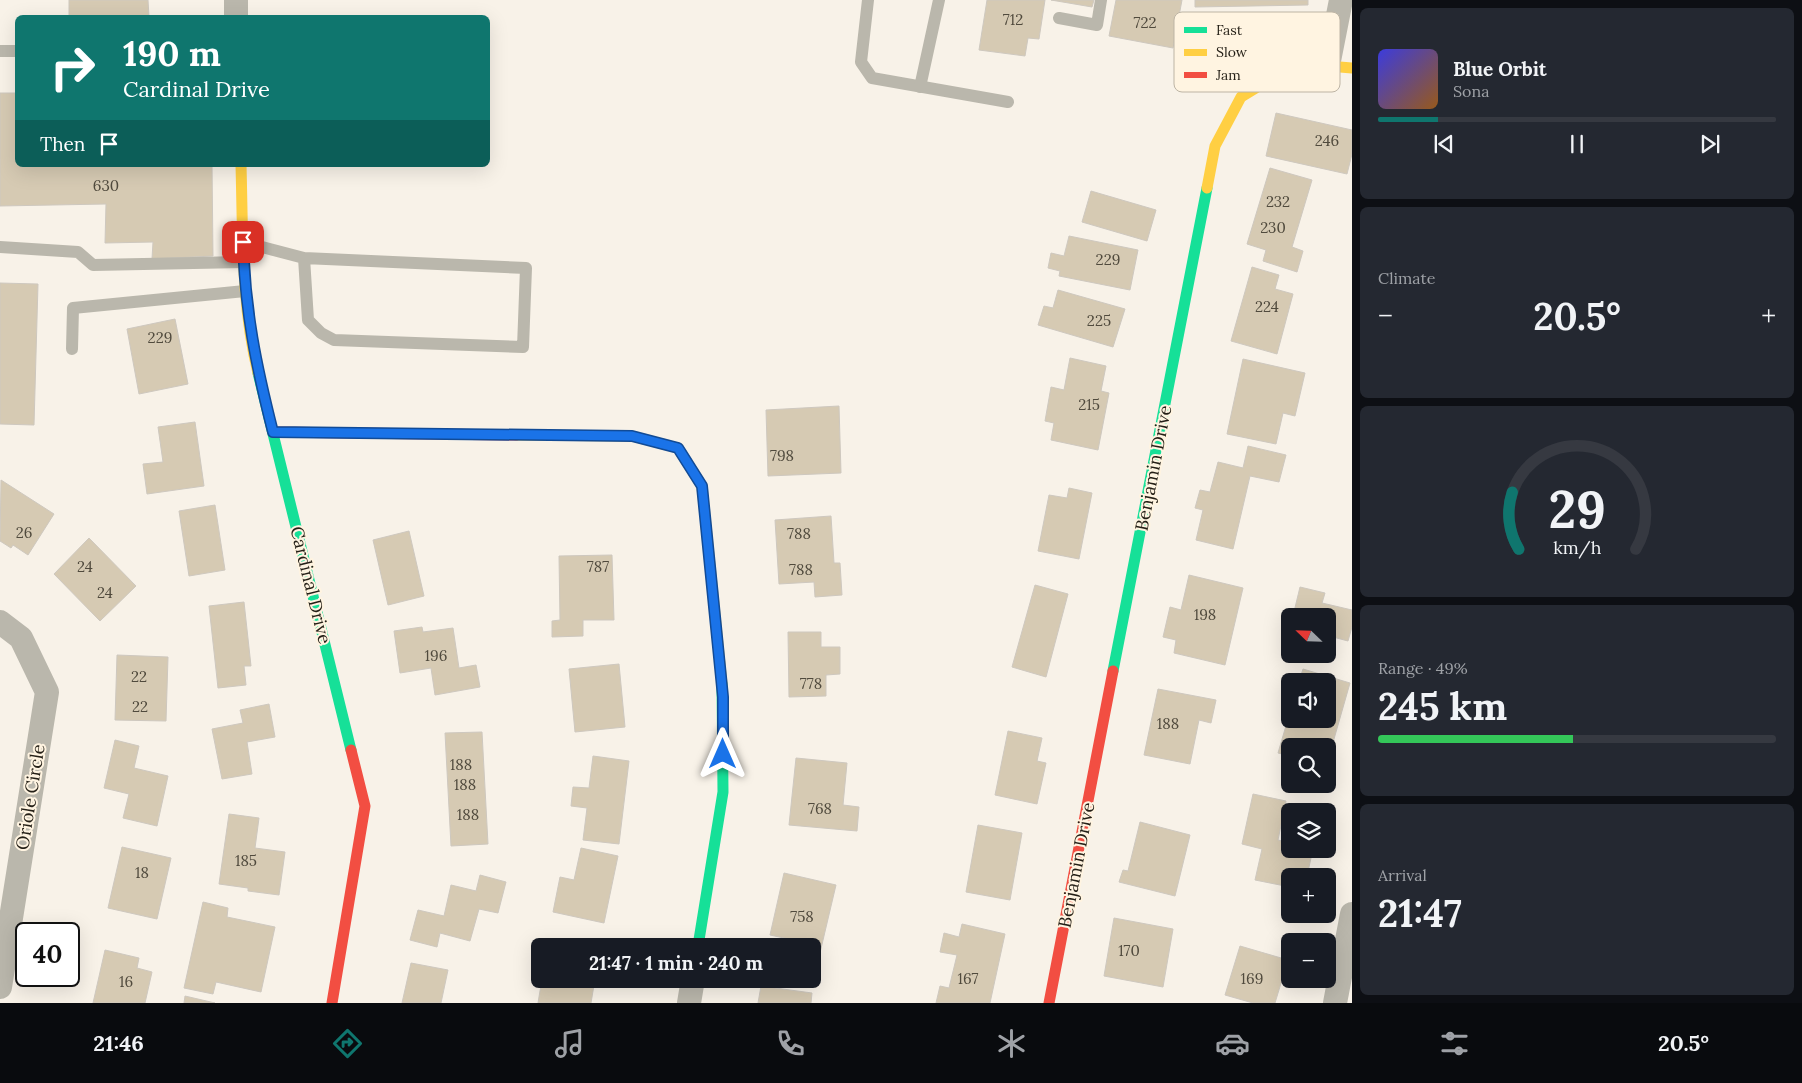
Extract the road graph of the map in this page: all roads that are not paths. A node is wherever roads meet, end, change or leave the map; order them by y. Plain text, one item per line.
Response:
1 (236, 0) edge
2 (868, 0) edge
3 (938, 0) edge
4 (1101, 0) edge
5 (236, 15) edge
6 (1059, 18) dead end
7 (0, 51) edge
8 (15, 51) edge
9 (920, 87) junction
10 (1249, 92) edge
11 (1008, 102) dead end
12 (241, 167) edge
13 (243, 242) junction
14 (0, 248) edge
15 (304, 258) junction
16 (244, 262) junction
17 (245, 290) junction
18 (72, 349) dead end
19 (273, 432) junction
20 (0, 622) edge
21 (1352, 914) edge
22 (699, 938) edge
23 (0, 987) edge
24 (692, 988) edge
25 (332, 1003) edge
26 (689, 1003) edge
27 (1049, 1003) edge
28 (1335, 1003) edge

1 - 5 street
2 - 9 lane
3 - 9 lane
4 - 6 lane
7 - 8 lane
9 - 11 lane
10 - 27 street, Benjamin Drive
12 - 13 street, Cardinal Drive
13 - 15 lane
13 - 16 street, Cardinal Drive
14 - 16 lane
15 - 15 lane
16 - 17 street, Cardinal Drive
17 - 18 lane
17 - 19 street, Cardinal Drive
19 - 22 street
19 - 25 street, Cardinal Drive
20 - 23 street, Oriole Circle
21 - 28 street
24 - 26 street

